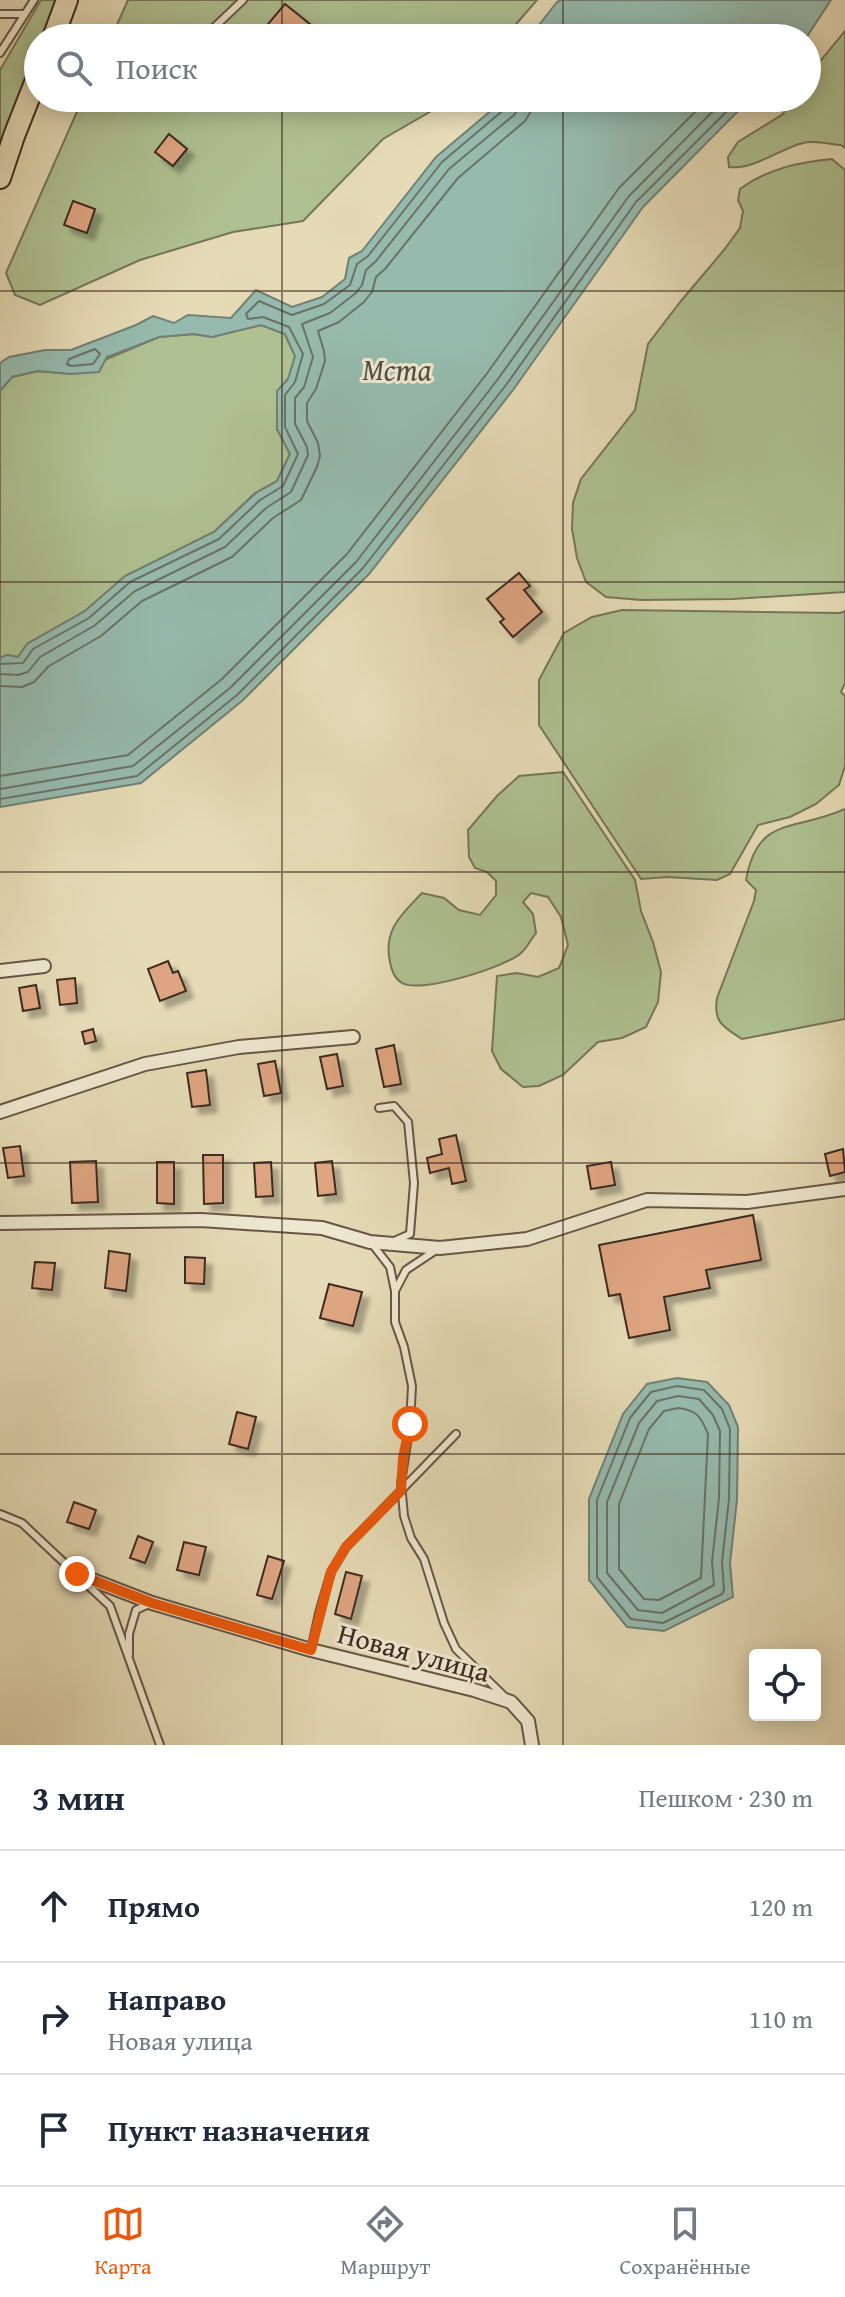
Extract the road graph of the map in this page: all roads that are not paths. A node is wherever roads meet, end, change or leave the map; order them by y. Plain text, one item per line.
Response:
1 (34, 0) edge
2 (67, 0) edge
3 (243, 0) edge
4 (0, 14) edge
5 (24, 14) junction
6 (58, 24) edge
7 (218, 24) edge
8 (0, 53) edge
9 (24, 111) edge
10 (0, 178) edge
11 (44, 966) dead end
12 (0, 971) edge
13 (353, 1037) dead end
14 (379, 1108) dead end
15 (0, 1112) edge
16 (845, 1189) edge
17 (0, 1223) edge
18 (370, 1242) junction
19 (387, 1245) junction
20 (440, 1248) junction
21 (395, 1291) junction
22 (456, 1434) dead end
23 (401, 1491) junction
24 (0, 1514) edge
25 (77, 1574) junction
26 (152, 1603) junction
27 (311, 1650) junction
28 (130, 1664) junction
29 (511, 1702) junction
30 (160, 1745) edge
31 (532, 1745) edge

1 - 5 lane
2 - 6 main road
3 - 7 lane
4 - 5 lane
5 - 8 lane
9 - 10 main road
11 - 12 street
13 - 15 street
14 - 19 lane
16 - 20 street
17 - 18 street
18 - 19 street
18 - 21 lane
19 - 20 street
20 - 21 lane
21 - 23 lane
22 - 23 lane
23 - 27 lane
23 - 29 lane
24 - 25 lane
25 - 26 street, Новая улица
25 - 28 lane
26 - 27 street, Новая улица
26 - 28 lane
27 - 29 street, Новая улица
28 - 30 lane
29 - 31 street

